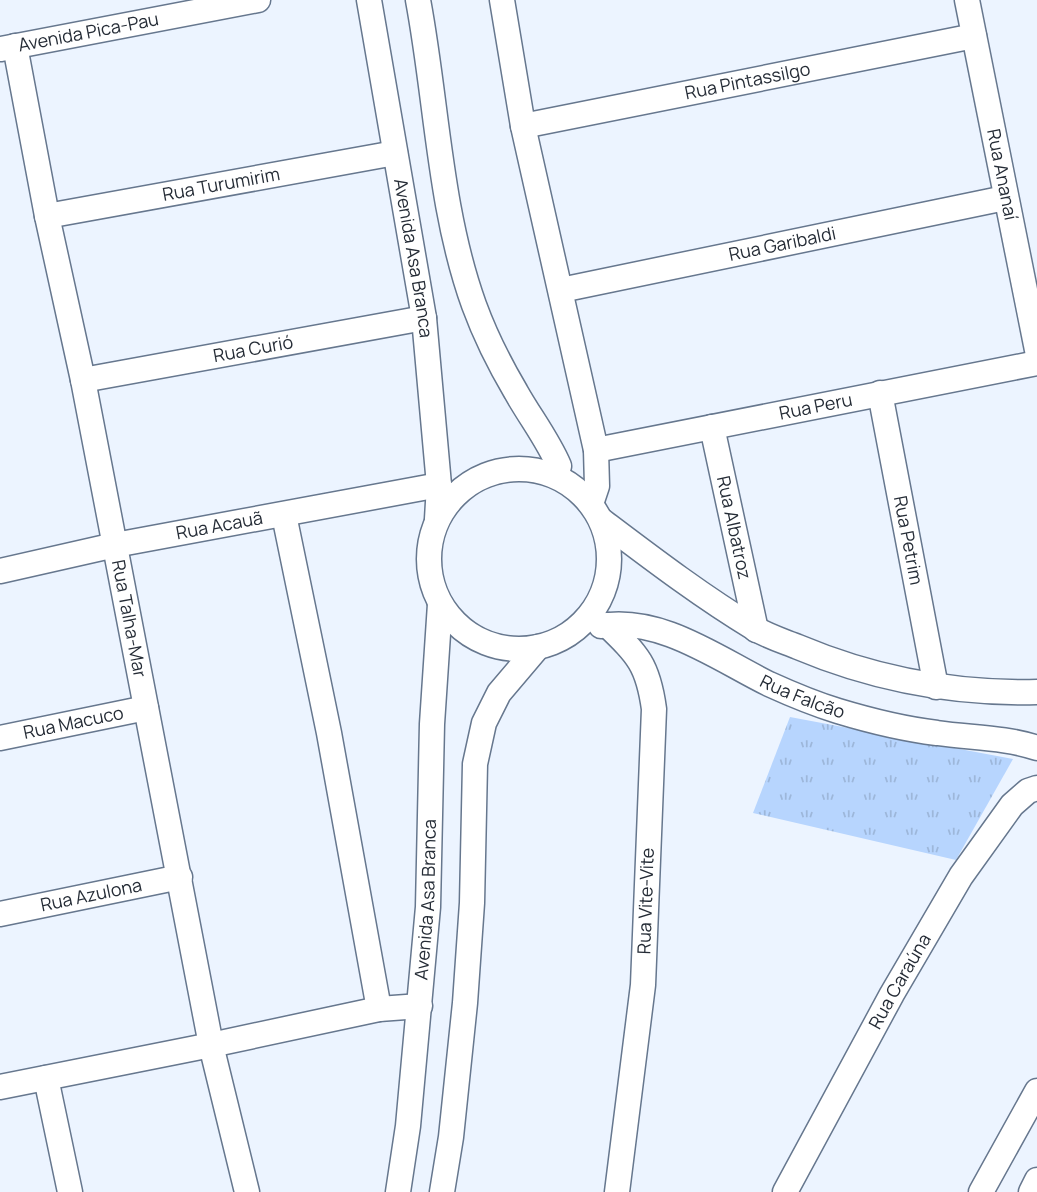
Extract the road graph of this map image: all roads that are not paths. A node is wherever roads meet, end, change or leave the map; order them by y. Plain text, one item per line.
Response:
1 (258, 0) edge
2 (369, 0) edge
3 (418, 0) edge
4 (502, 0) edge
5 (967, 0) edge
6 (974, 36) junction
7 (8, 47) edge
8 (523, 126) junction
9 (395, 153) junction
10 (1005, 198) junction
11 (47, 216) junction
12 (561, 290) junction
13 (424, 318) junction
14 (1037, 350) edge
15 (1037, 363) edge
16 (83, 380) junction
17 (880, 393) junction
18 (712, 427) junction
19 (596, 450) junction
20 (556, 477) junction
21 (439, 485) junction
22 (596, 512) junction
23 (284, 515) junction
24 (437, 521) junction
25 (115, 545) junction
26 (0, 571) edge
27 (440, 604) junction
28 (607, 625) junction
29 (576, 629) junction
30 (756, 630) junction
31 (538, 647) junction
32 (936, 687) junction
33 (1037, 692) edge
34 (146, 708) junction
35 (0, 738) edge
36 (1037, 748) edge
37 (1037, 788) edge
38 (180, 877) junction
39 (0, 914) edge
40 (420, 1006) junction
41 (379, 1009) junction
42 (211, 1045) junction
43 (46, 1078) junction
44 (0, 1087) edge
45 (1037, 1091) edge
46 (1037, 1180) edge
47 (70, 1192) edge
48 (247, 1192) edge
49 (398, 1192) edge
50 (442, 1192) edge
51 (617, 1192) edge
52 (785, 1192) edge
53 (981, 1192) edge
54 (1031, 1192) edge

1 - 7 street, Avenida Pica-Pau
2 - 9 street, Avenida Asa Branca
3 - 20 street
4 - 8 street
5 - 6 street, Rua Ananaí
6 - 8 street, Rua Pintassilgo
6 - 10 street, Rua Ananaí
7 - 11 street, Rua Talha-Mar
8 - 12 street
9 - 11 street, Rua Turumirim
9 - 13 street, Avenida Asa Branca
10 - 12 street, Rua Garibaldi
10 - 14 street, Rua Ananaí
11 - 16 street, Rua Talha-Mar
12 - 19 street
13 - 16 street, Rua Curió
13 - 21 street, Avenida Asa Branca
15 - 17 street, Rua Peru
16 - 25 street, Rua Talha-Mar
17 - 18 street, Rua Peru
17 - 32 street, Rua Petrim
18 - 19 street, Rua Peru
18 - 30 street, Rua Albatroz
19 - 22 street
20 - 22 street
20 - 24 street
21 - 23 street, Rua Acauã
21 - 24 street, Avenida Asa Branca
22 - 29 street
22 - 30 street
23 - 25 street, Rua Acauã
23 - 41 street
24 - 27 street
25 - 26 street, Rua Acauã
25 - 34 street, Rua Talha-Mar
27 - 31 street
27 - 40 street, Avenida Asa Branca
28 - 29 street, Rua Falcão
28 - 36 street, Rua Falcão
28 - 51 street, Rua Vite-Vite
29 - 31 street
30 - 32 street
31 - 50 street
32 - 33 street
34 - 35 street, Rua Macuco
34 - 38 street, Rua Talha-Mar
37 - 52 street, Rua Caraúna
38 - 39 street, Rua Azulona
38 - 42 street, Rua Talha-Mar
40 - 41 street
40 - 49 street, Avenida Asa Branca
41 - 42 street
42 - 43 street
42 - 48 street, Rua Talha-Mar
43 - 44 street
43 - 47 street
45 - 53 street
46 - 54 street

